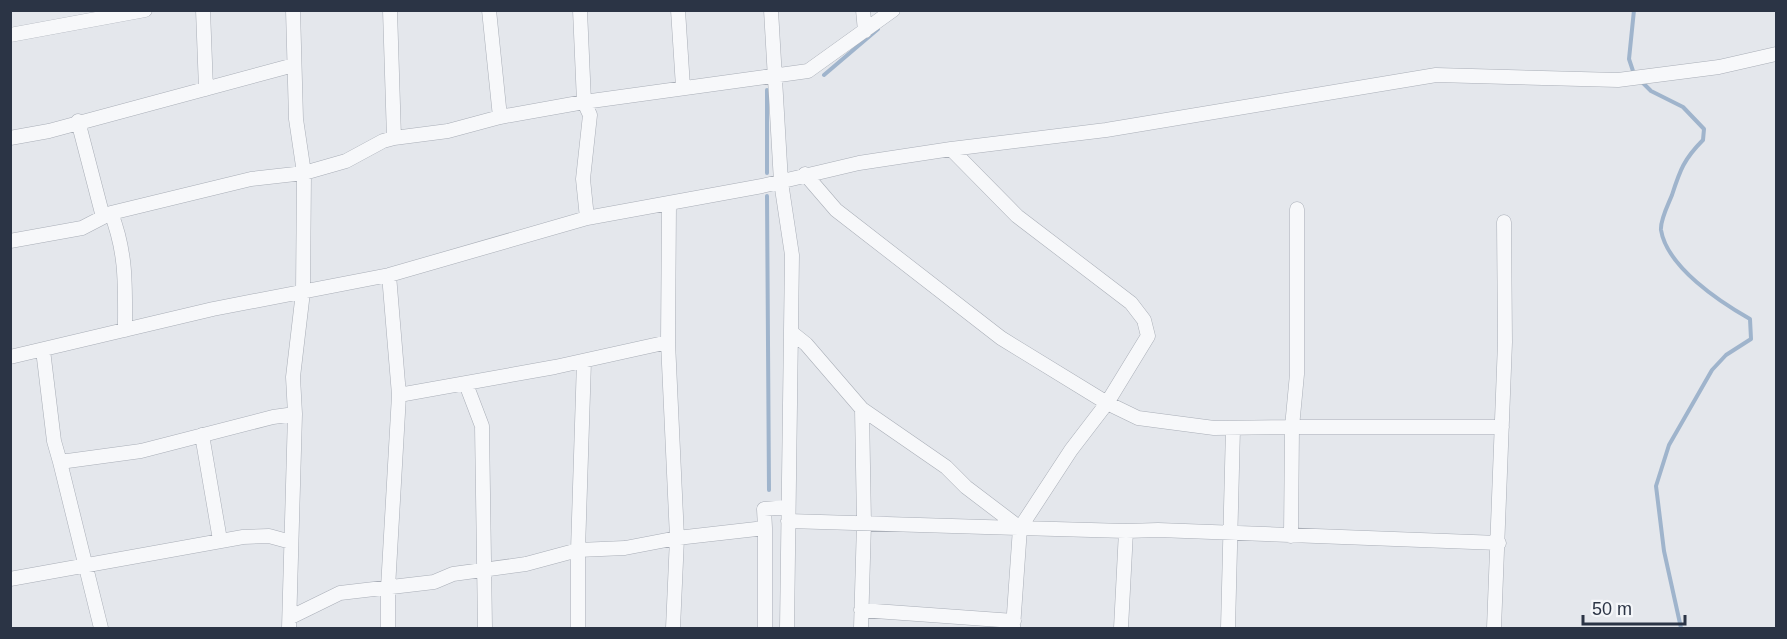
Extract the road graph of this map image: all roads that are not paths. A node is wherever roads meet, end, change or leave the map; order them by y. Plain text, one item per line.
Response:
1 (145, 10) edge
2 (203, 10) edge
3 (293, 10) edge
4 (390, 10) edge
5 (489, 10) edge
6 (580, 10) edge
7 (678, 10) edge
8 (771, 10) edge
9 (863, 10) edge
10 (893, 10) edge
11 (865, 32) junction
12 (10, 35) edge
13 (1776, 54) edge
14 (294, 64) junction
15 (775, 77) junction
16 (682, 87) junction
17 (206, 89) junction
18 (584, 102) junction
19 (500, 117) junction
20 (78, 121) junction
21 (11, 136) edge
22 (394, 138) junction
23 (951, 148) junction
24 (304, 173) junction
25 (805, 174) junction
26 (781, 182) junction
27 (669, 204) junction
28 (1297, 209) dead end
29 (107, 215) junction
30 (587, 218) junction
31 (1504, 222) dead end
32 (10, 241) edge
33 (389, 275) junction
34 (303, 292) junction
35 (125, 330) junction
36 (791, 332) junction
37 (668, 342) junction
38 (43, 350) junction
39 (10, 357) edge
40 (584, 360) junction
41 (466, 384) junction
42 (399, 395) junction
43 (1107, 403) junction
44 (862, 409) junction
45 (295, 414) junction
46 (1292, 427) junction
47 (1502, 427) junction
48 (1233, 428) junction
49 (202, 435) junction
50 (60, 462) junction
51 (788, 514) junction
52 (864, 523) junction
53 (765, 528) junction
54 (1020, 528) junction
55 (1126, 531) junction
56 (1229, 534) junction
57 (1291, 536) junction
58 (676, 538) junction
59 (220, 540) junction
60 (291, 542) junction
61 (1499, 543) junction
62 (578, 550) junction
63 (86, 565) junction
64 (484, 570) junction
65 (10, 579) edge
66 (388, 588) junction
67 (861, 610) junction
68 (290, 623) edge
69 (1014, 625) edge
70 (101, 628) edge
71 (388, 628) edge
72 (485, 628) edge
73 (578, 628) edge
74 (673, 628) edge
75 (765, 628) edge
76 (787, 628) edge
77 (861, 628) edge
78 (1121, 628) edge
79 (1228, 628) edge
80 (1494, 628) edge

1 - 12 street
2 - 17 street
3 - 14 street
4 - 22 street
5 - 19 street
6 - 18 street
7 - 16 street
8 - 15 street
9 - 11 street
10 - 11 street
11 - 15 street
13 - 23 street
14 - 17 street
14 - 24 street
15 - 16 street
15 - 26 street
16 - 18 street
17 - 20 street
18 - 19 street
18 - 30 street
19 - 22 street
20 - 21 street
20 - 29 street
22 - 24 street
23 - 25 street
23 - 43 street
24 - 29 street
24 - 34 street
25 - 26 street
25 - 43 street
26 - 27 street
26 - 36 street
27 - 30 street
27 - 37 street
28 - 46 street
29 - 32 street
29 - 35 street
30 - 33 street
31 - 47 street
33 - 34 street
33 - 42 street
34 - 35 street
34 - 45 street
35 - 38 street
36 - 44 street
36 - 51 street
37 - 40 street
37 - 58 street
38 - 39 street
38 - 50 street
40 - 41 street
40 - 62 street
41 - 42 street
41 - 64 street
42 - 66 street
43 - 48 street
43 - 54 street
44 - 52 street
44 - 54 street
45 - 49 street
45 - 60 street
46 - 47 street
46 - 48 street
46 - 57 street
47 - 61 street
48 - 56 street
49 - 50 street
49 - 59 street
50 - 63 street
51 - 52 street
51 - 53 street
51 - 76 street
52 - 54 street
52 - 67 street
53 - 58 street
53 - 75 street
54 - 55 street
54 - 69 street
55 - 56 street
55 - 78 street
56 - 57 street
56 - 79 street
57 - 61 street
58 - 62 street
58 - 74 street
59 - 60 street
59 - 63 street
60 - 68 street
61 - 80 street
62 - 64 street
62 - 73 street
63 - 65 street
63 - 70 street
64 - 66 street
64 - 72 street
66 - 68 street
66 - 71 street
67 - 69 street
67 - 77 street

